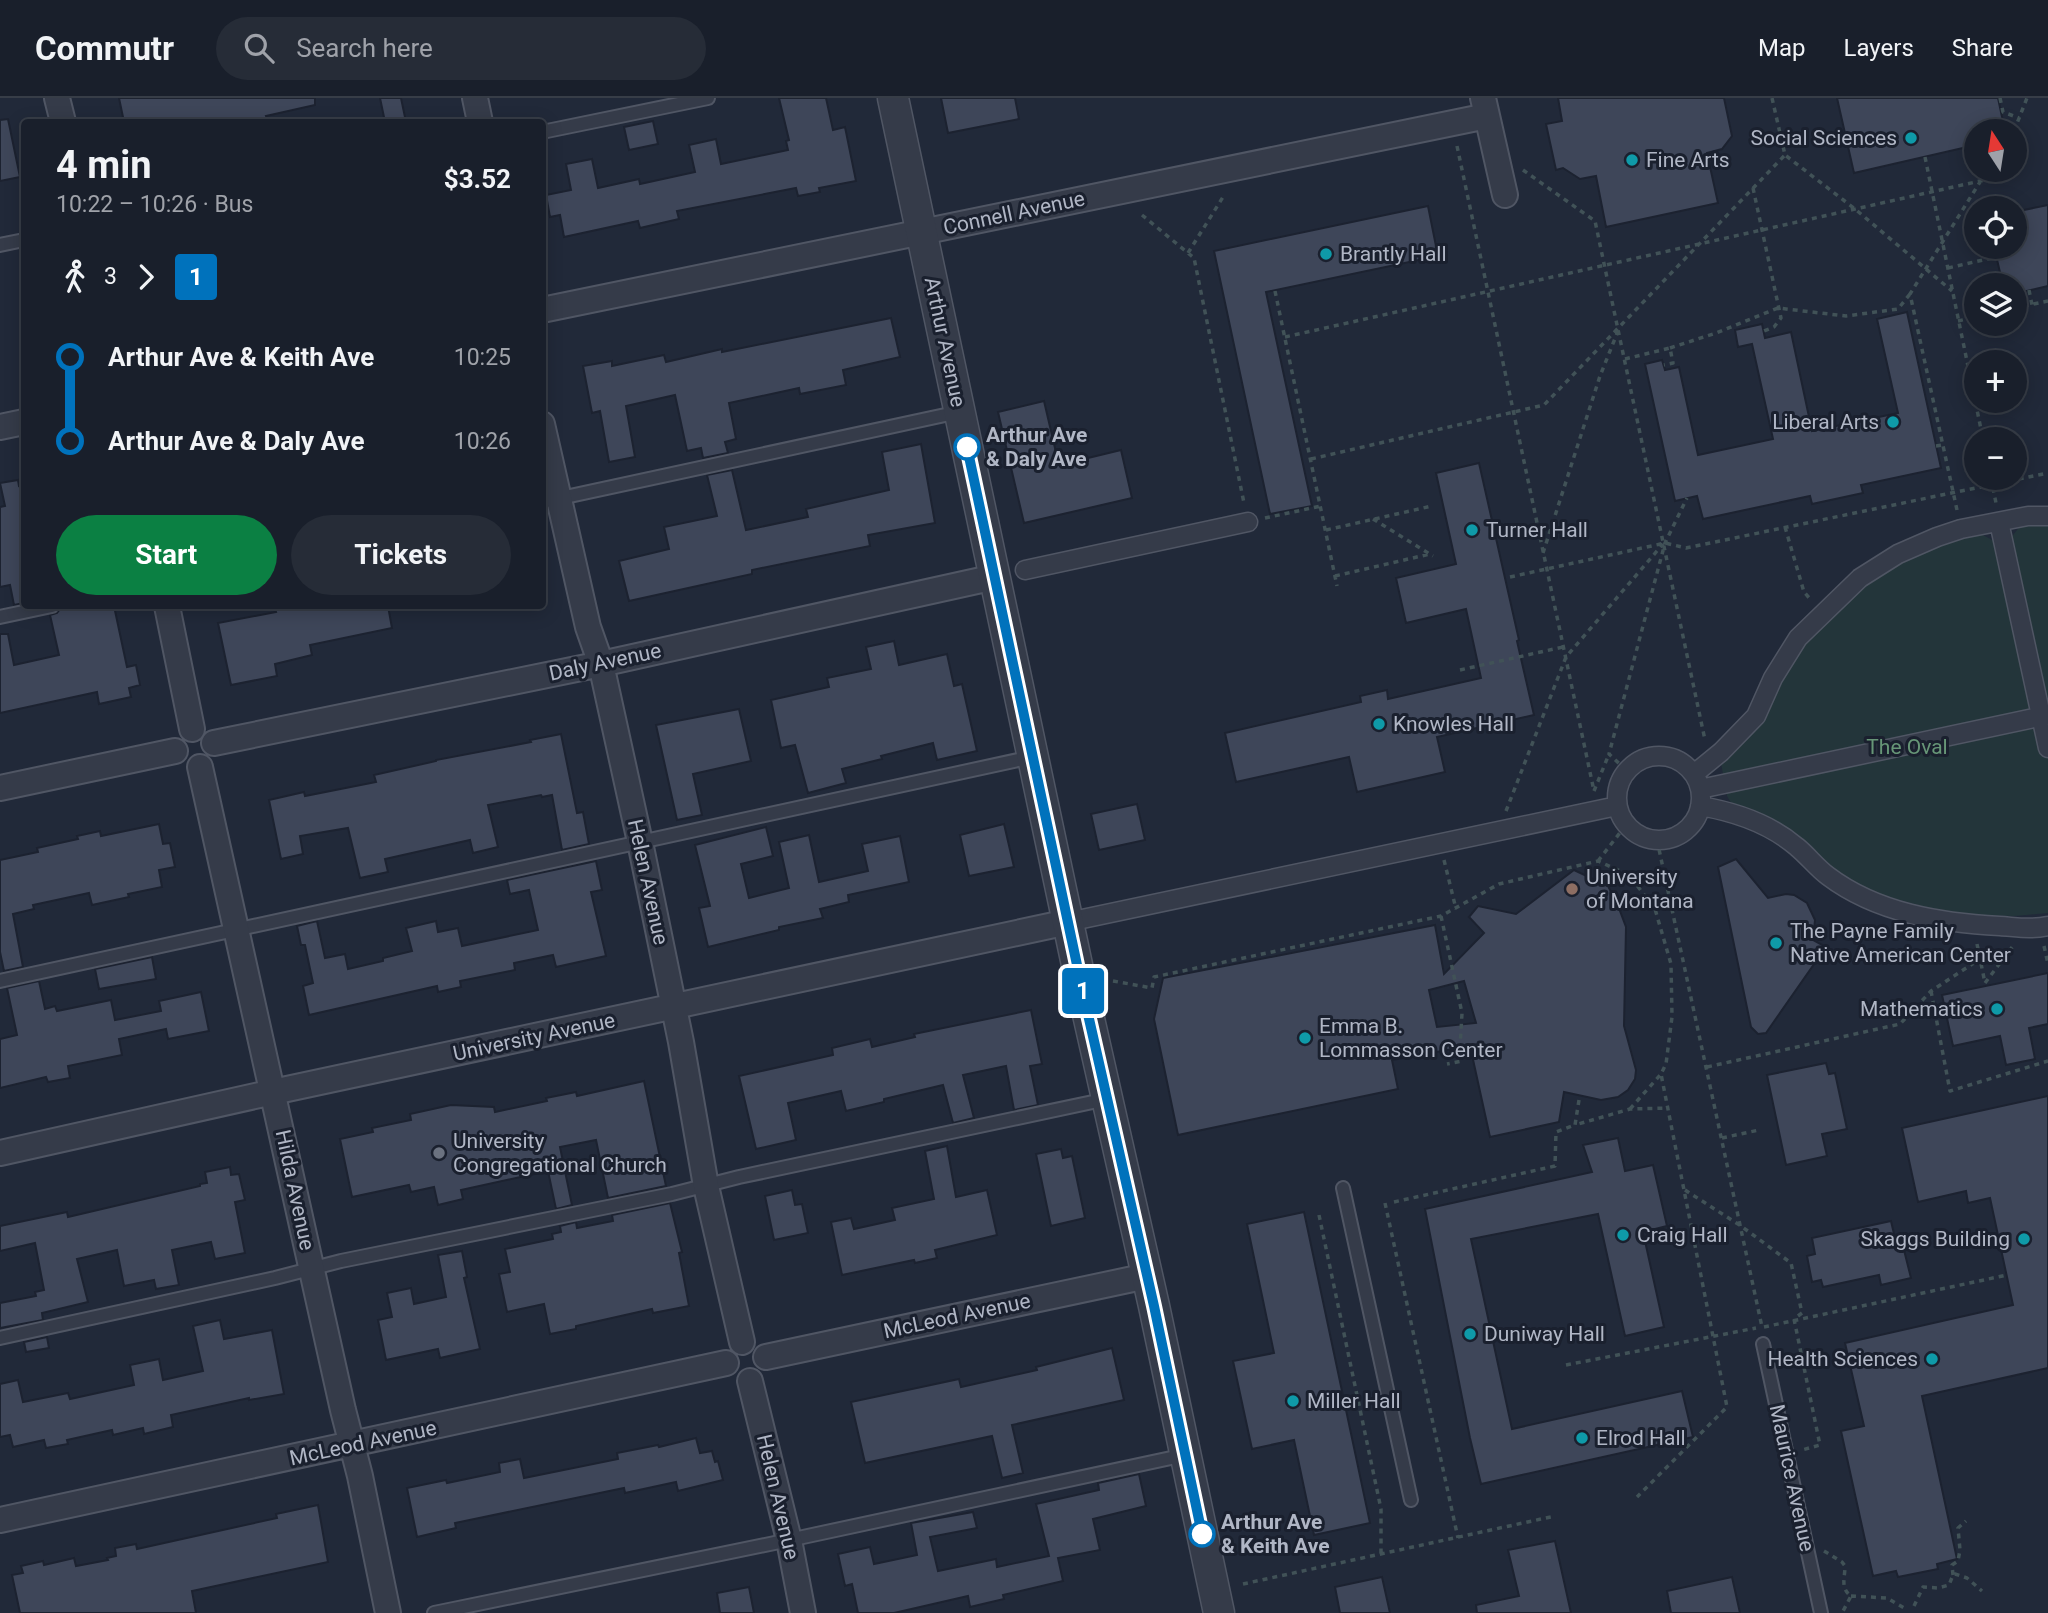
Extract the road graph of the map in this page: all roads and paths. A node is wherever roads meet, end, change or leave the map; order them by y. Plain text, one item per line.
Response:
1 (57, 98) edge
2 (475, 98) edge
3 (708, 98) edge
4 (893, 98) edge
5 (1772, 98) edge
6 (2000, 98) edge
7 (2027, 98) edge
8 (1485, 107) edge
9 (2019, 118) joint
10 (62, 119) edge
11 (479, 119) edge
12 (546, 131) edge
13 (1457, 146) dead end
14 (1496, 151) junction
15 (1784, 155) junction
16 (1925, 157) dead end
17 (1976, 182) edge
18 (1979, 182) edge
19 (1753, 188) junction
20 (1932, 192) junction
21 (1505, 195) dead end
22 (1223, 197) dead end
23 (1855, 209) junction
24 (1142, 215) dead end
25 (1762, 230) junction
26 (921, 232) junction
27 (21, 241) edge
28 (1942, 242) junction
29 (1698, 244) junction
30 (0, 245) edge
31 (1188, 253) junction
32 (1987, 259) edge
33 (1605, 265) junction
34 (1948, 268) junction
35 (1926, 269) junction
36 (1275, 290) dead end
37 (2029, 290) dead end
38 (1488, 291) junction
39 (1953, 292) junction
40 (1910, 293) junction
41 (2048, 301) edge
42 (2032, 304) junction
43 (2027, 305) edge
44 (1778, 308) junction
45 (546, 309) edge
46 (1964, 319) edge
47 (1958, 320) junction
48 (1619, 329) junction
49 (1764, 331) dead end
50 (1285, 337) junction
51 (1670, 348) junction
52 (1625, 359) junction
53 (1664, 365) dead end
54 (960, 412) junction
55 (1513, 412) junction
56 (21, 423) edge
57 (1980, 427) edge
58 (0, 428) edge
59 (1943, 445) junction
60 (1936, 446) dead end
61 (546, 458) edge
62 (1311, 458) junction
63 (2048, 473) edge
64 (2027, 478) edge
65 (1964, 489) edge
66 (1994, 490) edge
67 (1952, 491) junction
68 (1686, 498) dead end
69 (551, 501) edge
70 (1321, 506) junction
71 (1432, 506) dead end
72 (2048, 516) edge
73 (1373, 519) junction
74 (1248, 522) junction
75 (1999, 522) junction
76 (1785, 527) junction
77 (1961, 529) junction
78 (1326, 530) junction
79 (1665, 543) junction
80 (1543, 553) junction
81 (1025, 570) dead end
82 (1547, 570) junction
83 (1335, 576) junction
84 (995, 577) junction
85 (1510, 578) dead end
86 (1338, 586) dead end
87 (38, 609) edge
88 (168, 609) edge
89 (1823, 613) junction
90 (0, 617) edge
91 (1563, 646) junction
92 (1566, 657) junction
93 (601, 664) junction
94 (1460, 670) dead end
95 (2045, 716) edge
96 (191, 729) junction
97 (214, 743) junction
98 (2048, 748) edge
99 (175, 751) junction
100 (1609, 754) junction
101 (1033, 757) junction
102 (200, 767) junction
103 (1626, 770) junction
104 (0, 788) edge
105 (1698, 790) junction
106 (1594, 792) junction
107 (1617, 806) junction
108 (1598, 810) junction
109 (1626, 825) junction
110 (1499, 831) junction
111 (1657, 840) junction
112 (640, 842) junction
113 (1440, 844) junction
114 (1598, 861) junction
115 (1456, 909) junction
116 (1441, 916) junction
117 (1068, 922) junction
118 (1973, 925) junction
119 (2048, 926) edge
120 (2027, 928) junction
121 (236, 930) junction
122 (1980, 959) junction
123 (0, 981) edge
124 (1113, 981) dead end
125 (1931, 992) junction
126 (674, 1008) junction
127 (2048, 1061) edge
128 (1447, 1064) dead end
129 (1707, 1068) junction
130 (1661, 1074) junction
131 (273, 1092) junction
132 (1107, 1099) junction
133 (1579, 1100) dead end
134 (1669, 1108) junction
135 (1630, 1109) junction
136 (1575, 1125) junction
137 (1759, 1130) dead end
138 (1722, 1138) junction
139 (0, 1153) edge
140 (706, 1186) junction
141 (1343, 1188) dead end
142 (1685, 1190) junction
143 (1394, 1202) dead end
144 (1385, 1203) dead end
145 (1319, 1215) dead end
146 (1741, 1226) junction
147 (312, 1269) junction
148 (2007, 1275) dead end
149 (1147, 1276) junction
150 (1794, 1320) junction
151 (1762, 1327) junction
152 (1714, 1337) junction
153 (0, 1338) edge
154 (742, 1342) junction
155 (1763, 1344) dead end
156 (766, 1357) junction
157 (726, 1363) junction
158 (1566, 1365) dead end
159 (750, 1381) junction
160 (351, 1445) junction
161 (1786, 1454) junction
162 (1185, 1455) junction
163 (1637, 1497) dead end
164 (1411, 1500) dead end
165 (1555, 1516) dead end
166 (0, 1520) edge
167 (1966, 1521) dead end
168 (1458, 1538) junction
169 (789, 1540) junction
170 (1821, 1549) dead end
171 (1381, 1555) junction
172 (1953, 1575) junction
173 (1243, 1584) dead end
174 (1982, 1591) dead end
175 (1852, 1596) junction
176 (1914, 1606) dead end
177 (1904, 1608) dead end
178 (388, 1613) edge
179 (434, 1613) edge
180 (803, 1613) edge
181 (1219, 1613) edge
182 (1821, 1613) edge
183 (1842, 1613) edge

1 - 10 street
2 - 11 street
3 - 12 lane
4 - 26 street, Arthur Avenue
5 - 15 path
6 - 9 path
7 - 9 path
8 - 14 street
8 - 26 street, Connell Avenue
13 - 38 path
14 - 21 street
14 - 33 path
15 - 19 path
15 - 23 path
16 - 20 path
17 - 20 path
18 - 28 path
19 - 25 path
19 - 29 path
20 - 23 path
20 - 28 path
22 - 31 path
23 - 25 path
23 - 35 path
24 - 31 path
25 - 29 path
25 - 44 path
26 - 45 street, Connell Avenue
26 - 54 street, Arthur Avenue
27 - 30 lane
28 - 34 path
28 - 35 path
29 - 33 path
29 - 48 path
31 - 74 path
32 - 34 path
33 - 38 path
33 - 48 path
34 - 39 path
35 - 39 path
35 - 40 path
36 - 50 path
37 - 42 path
38 - 50 path
38 - 55 path
39 - 47 path
40 - 44 path
40 - 59 path
41 - 42 path
42 - 43 path
44 - 49 path
44 - 51 path
46 - 47 path
47 - 57 path
48 - 52 path
48 - 55 path
48 - 80 path
50 - 62 path
51 - 52 path
51 - 53 path
52 - 79 path
54 - 69 lane
54 - 84 street, Arthur Avenue
55 - 62 path
55 - 80 path
56 - 58 street
59 - 60 path
59 - 67 path
61 - 69 street, Helen Avenue
62 - 70 path
63 - 64 path
65 - 67 path
66 - 75 path
67 - 76 path
67 - 77 path
68 - 79 path
69 - 93 street, Helen Avenue
70 - 74 path
70 - 78 path
71 - 73 path
72 - 75 street
73 - 78 path
73 - 83 path
74 - 81 street
75 - 77 street
75 - 95 street
76 - 79 path
76 - 89 path
77 - 89 street
78 - 83 path
79 - 82 path
79 - 92 path
79 - 100 path
79 - 105 path
80 - 82 path
82 - 85 path
82 - 91 path
83 - 86 path
84 - 93 street, Daly Avenue
84 - 101 street, Arthur Avenue
87 - 90 lane
88 - 96 street
89 - 105 street
91 - 92 path
91 - 94 path
92 - 106 path
92 - 110 path
93 - 97 street, Daly Avenue
93 - 112 street, Helen Avenue
95 - 98 street
95 - 105 street
96 - 97 street
96 - 99 street
97 - 102 street
99 - 102 street
99 - 104 street
100 - 103 path
100 - 106 path
101 - 112 lane
101 - 117 street, Arthur Avenue
102 - 121 street, Hilda Avenue
103 - 105 street
103 - 107 street
105 - 111 street
105 - 118 street
106 - 108 path
107 - 108 street
107 - 109 street
108 - 110 street
109 - 111 street
109 - 114 path
110 - 113 street
111 - 129 path
112 - 121 lane
112 - 126 street, Helen Avenue
113 - 115 path
113 - 117 street
114 - 115 path
114 - 130 path
115 - 116 path
116 - 124 path
116 - 128 path
117 - 126 street, University Avenue
117 - 132 street, Arthur Avenue
118 - 120 street
118 - 122 path
119 - 120 street
120 - 122 path
121 - 123 lane
121 - 131 street, Hilda Avenue
122 - 125 path
125 - 127 path
125 - 129 path
126 - 131 street, University Avenue
126 - 140 street, Helen Avenue
129 - 138 path
130 - 134 path
130 - 135 path
131 - 139 street, University Avenue
131 - 147 street, Hilda Avenue
132 - 140 lane
132 - 149 street, Arthur Avenue
133 - 136 path
134 - 135 path
134 - 142 path
135 - 136 path
136 - 143 path
137 - 138 path
138 - 146 path
140 - 147 lane
140 - 154 street, Helen Avenue
141 - 164 lane
142 - 146 path
142 - 152 path
144 - 168 path
145 - 171 path
146 - 150 path
146 - 151 path
147 - 153 lane
147 - 160 street, Hilda Avenue
148 - 150 path
149 - 156 street, McLeod Avenue
149 - 162 street, Arthur Avenue
150 - 151 path
150 - 161 path
151 - 152 path
152 - 158 path
152 - 163 path
154 - 156 street
154 - 157 street
155 - 161 lane, Maurice Avenue
156 - 159 street
157 - 159 street
157 - 160 street, McLeod Avenue
159 - 169 street, Helen Avenue
160 - 166 street, McLeod Avenue
160 - 178 street, Hilda Avenue
161 - 182 lane, Maurice Avenue
162 - 169 lane
162 - 181 street, Arthur Avenue
165 - 168 path
167 - 172 path
168 - 171 path
169 - 179 lane
169 - 180 street, Helen Avenue
170 - 175 path
171 - 173 path
172 - 174 path
172 - 176 path
175 - 177 path
175 - 183 path

